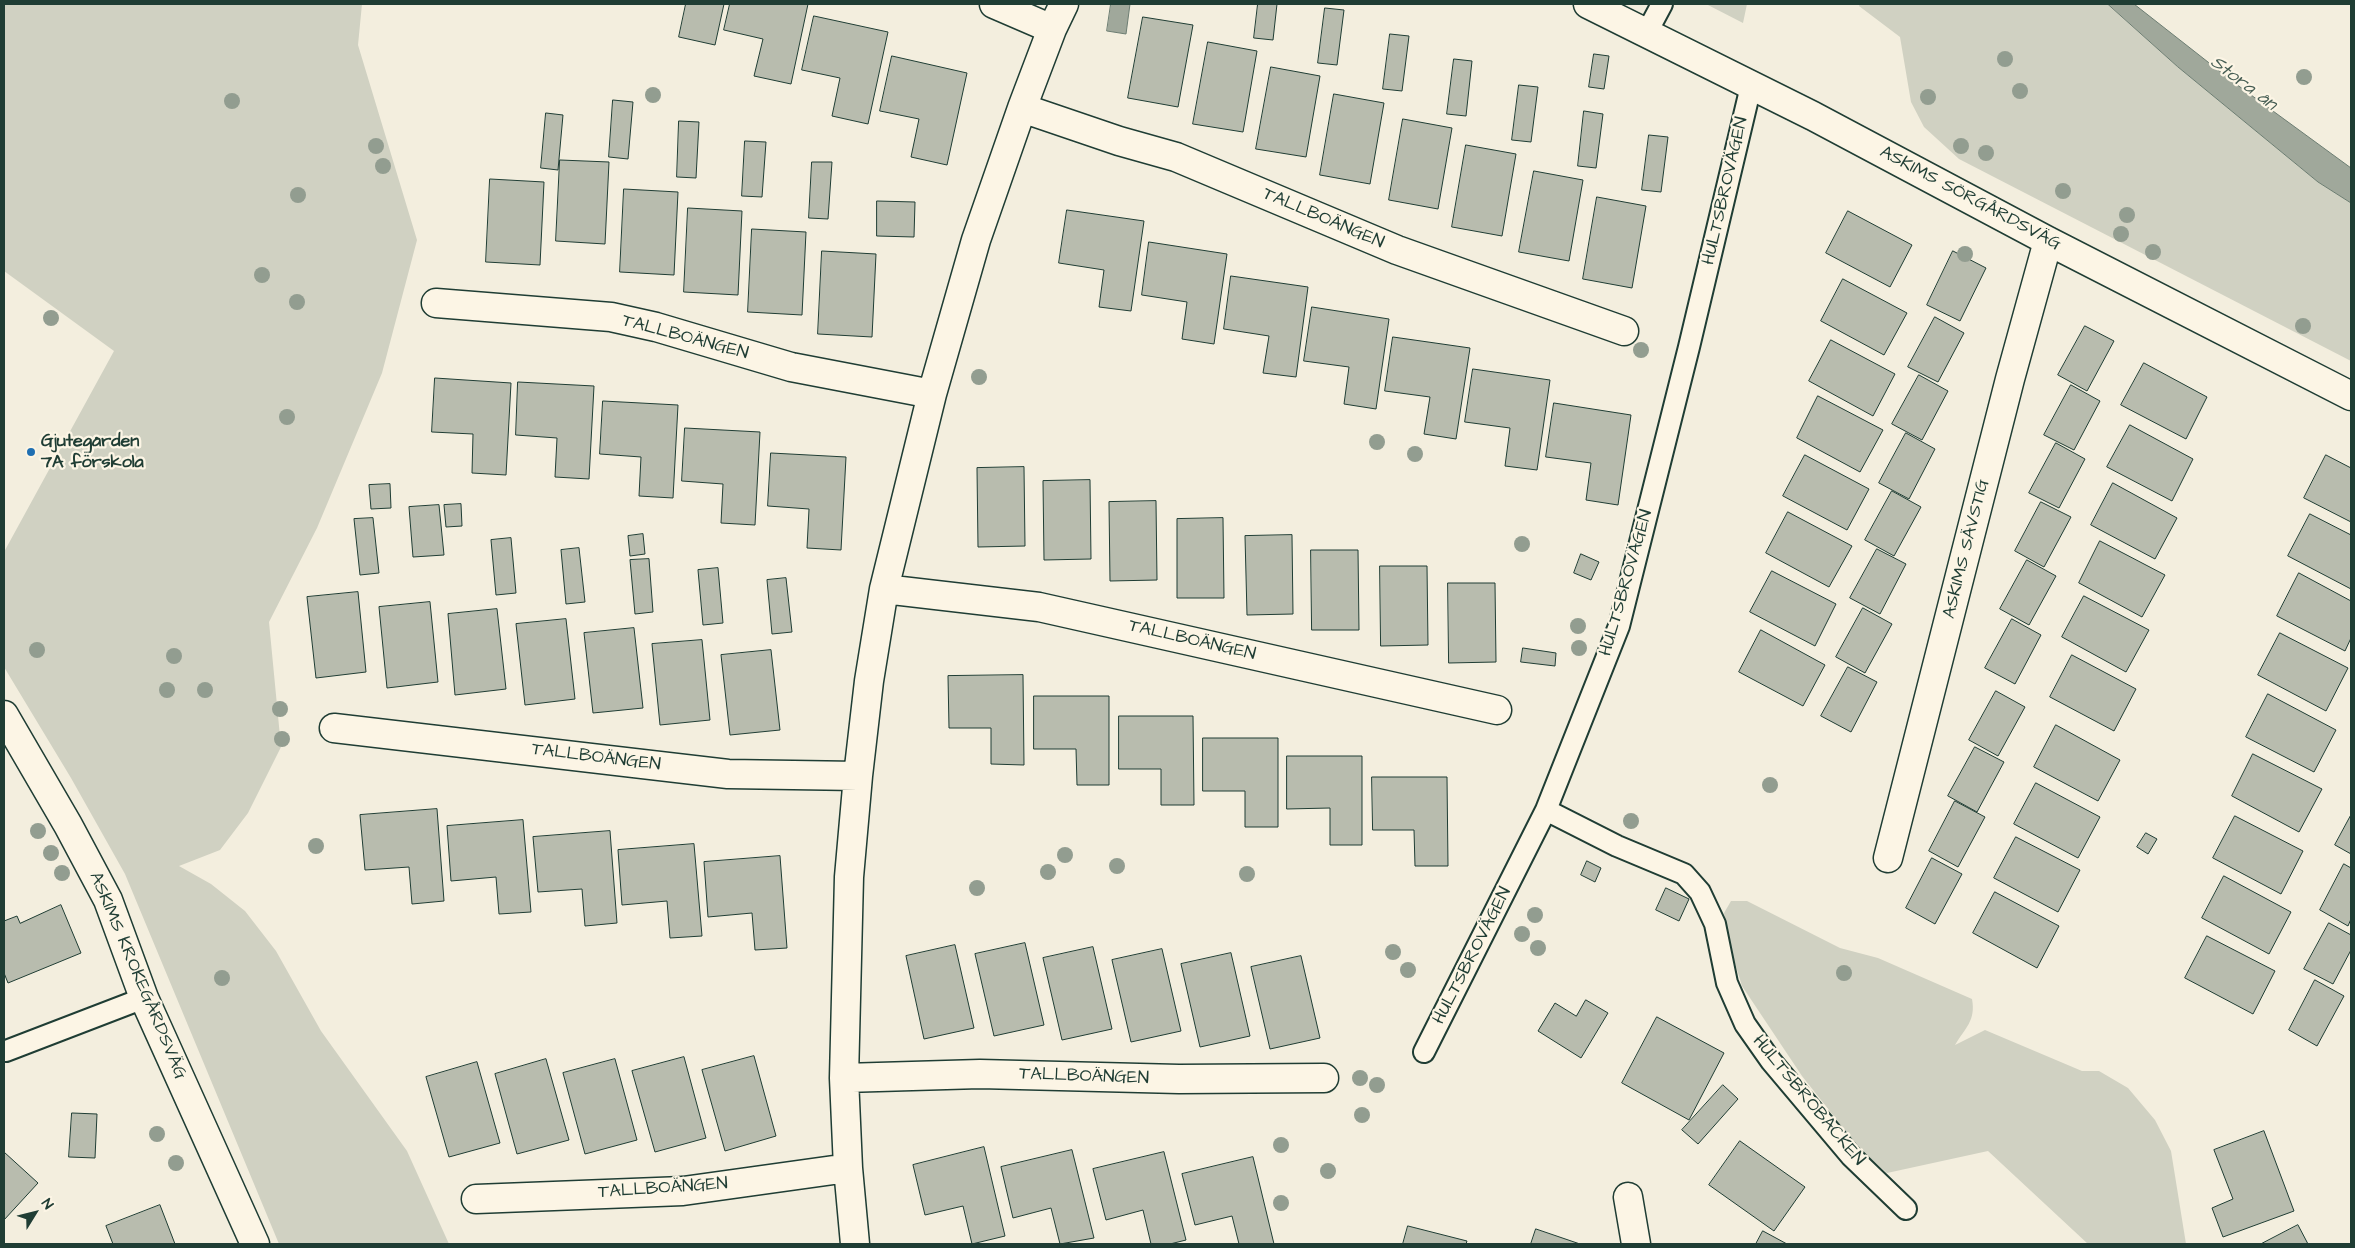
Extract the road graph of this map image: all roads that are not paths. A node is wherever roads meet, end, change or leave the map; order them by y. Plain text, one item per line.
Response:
1 (994, 4) edge
2 (1064, 4) edge
3 (1588, 4) edge
4 (1662, 4) edge
5 (1052, 29) junction
6 (1646, 34) junction
7 (1751, 86) junction
8 (1022, 108) junction
9 (2048, 241) junction
10 (436, 303) dead end
11 (1624, 331) dead end
12 (932, 394) junction
13 (2351, 396) edge
14 (884, 589) junction
15 (1497, 710) dead end
16 (4, 718) edge
17 (334, 728) dead end
18 (858, 776) junction
19 (1546, 810) junction
20 (1888, 858) dead end
21 (144, 998) junction
22 (6, 1051) dead end
23 (1424, 1052) dead end
24 (844, 1078) junction
25 (1324, 1078) dead end
26 (848, 1168) junction
27 (1628, 1197) dead end
28 (476, 1199) dead end
29 (1906, 1210) dead end
30 (255, 1244) edge
31 (855, 1244) edge
32 (1636, 1244) edge

1 - 5 street
2 - 5 street
3 - 6 street, ASKIMS SÖRGÅRDSVÄG
4 - 6 lane
5 - 8 street
6 - 7 street, ASKIMS SÖRGÅRDSVÄG
7 - 9 street, ASKIMS SÖRGÅRDSVÄG
7 - 19 lane, HULTSBROVÄGEN
8 - 11 street, TALLBOÄNGEN
8 - 12 street
9 - 13 street, ASKIMS SÖRGÅRDSVÄG
9 - 20 street, ASKIMS SÄVSTIG
10 - 12 street, TALLBOÄNGEN
12 - 14 street
14 - 15 street, TALLBOÄNGEN
14 - 18 street
16 - 21 street, ASKIMS KROKEGÅRDSVÄG
17 - 18 street, TALLBOÄNGEN
18 - 24 street
19 - 23 lane, HULTSBROVÄGEN
19 - 29 lane, HULTSBROBACKEN
21 - 22 lane
21 - 30 street, ASKIMS KROKEGÅRDSVÄG
24 - 25 street, TALLBOÄNGEN
24 - 26 street
26 - 28 street, TALLBOÄNGEN
26 - 31 street
27 - 32 street

